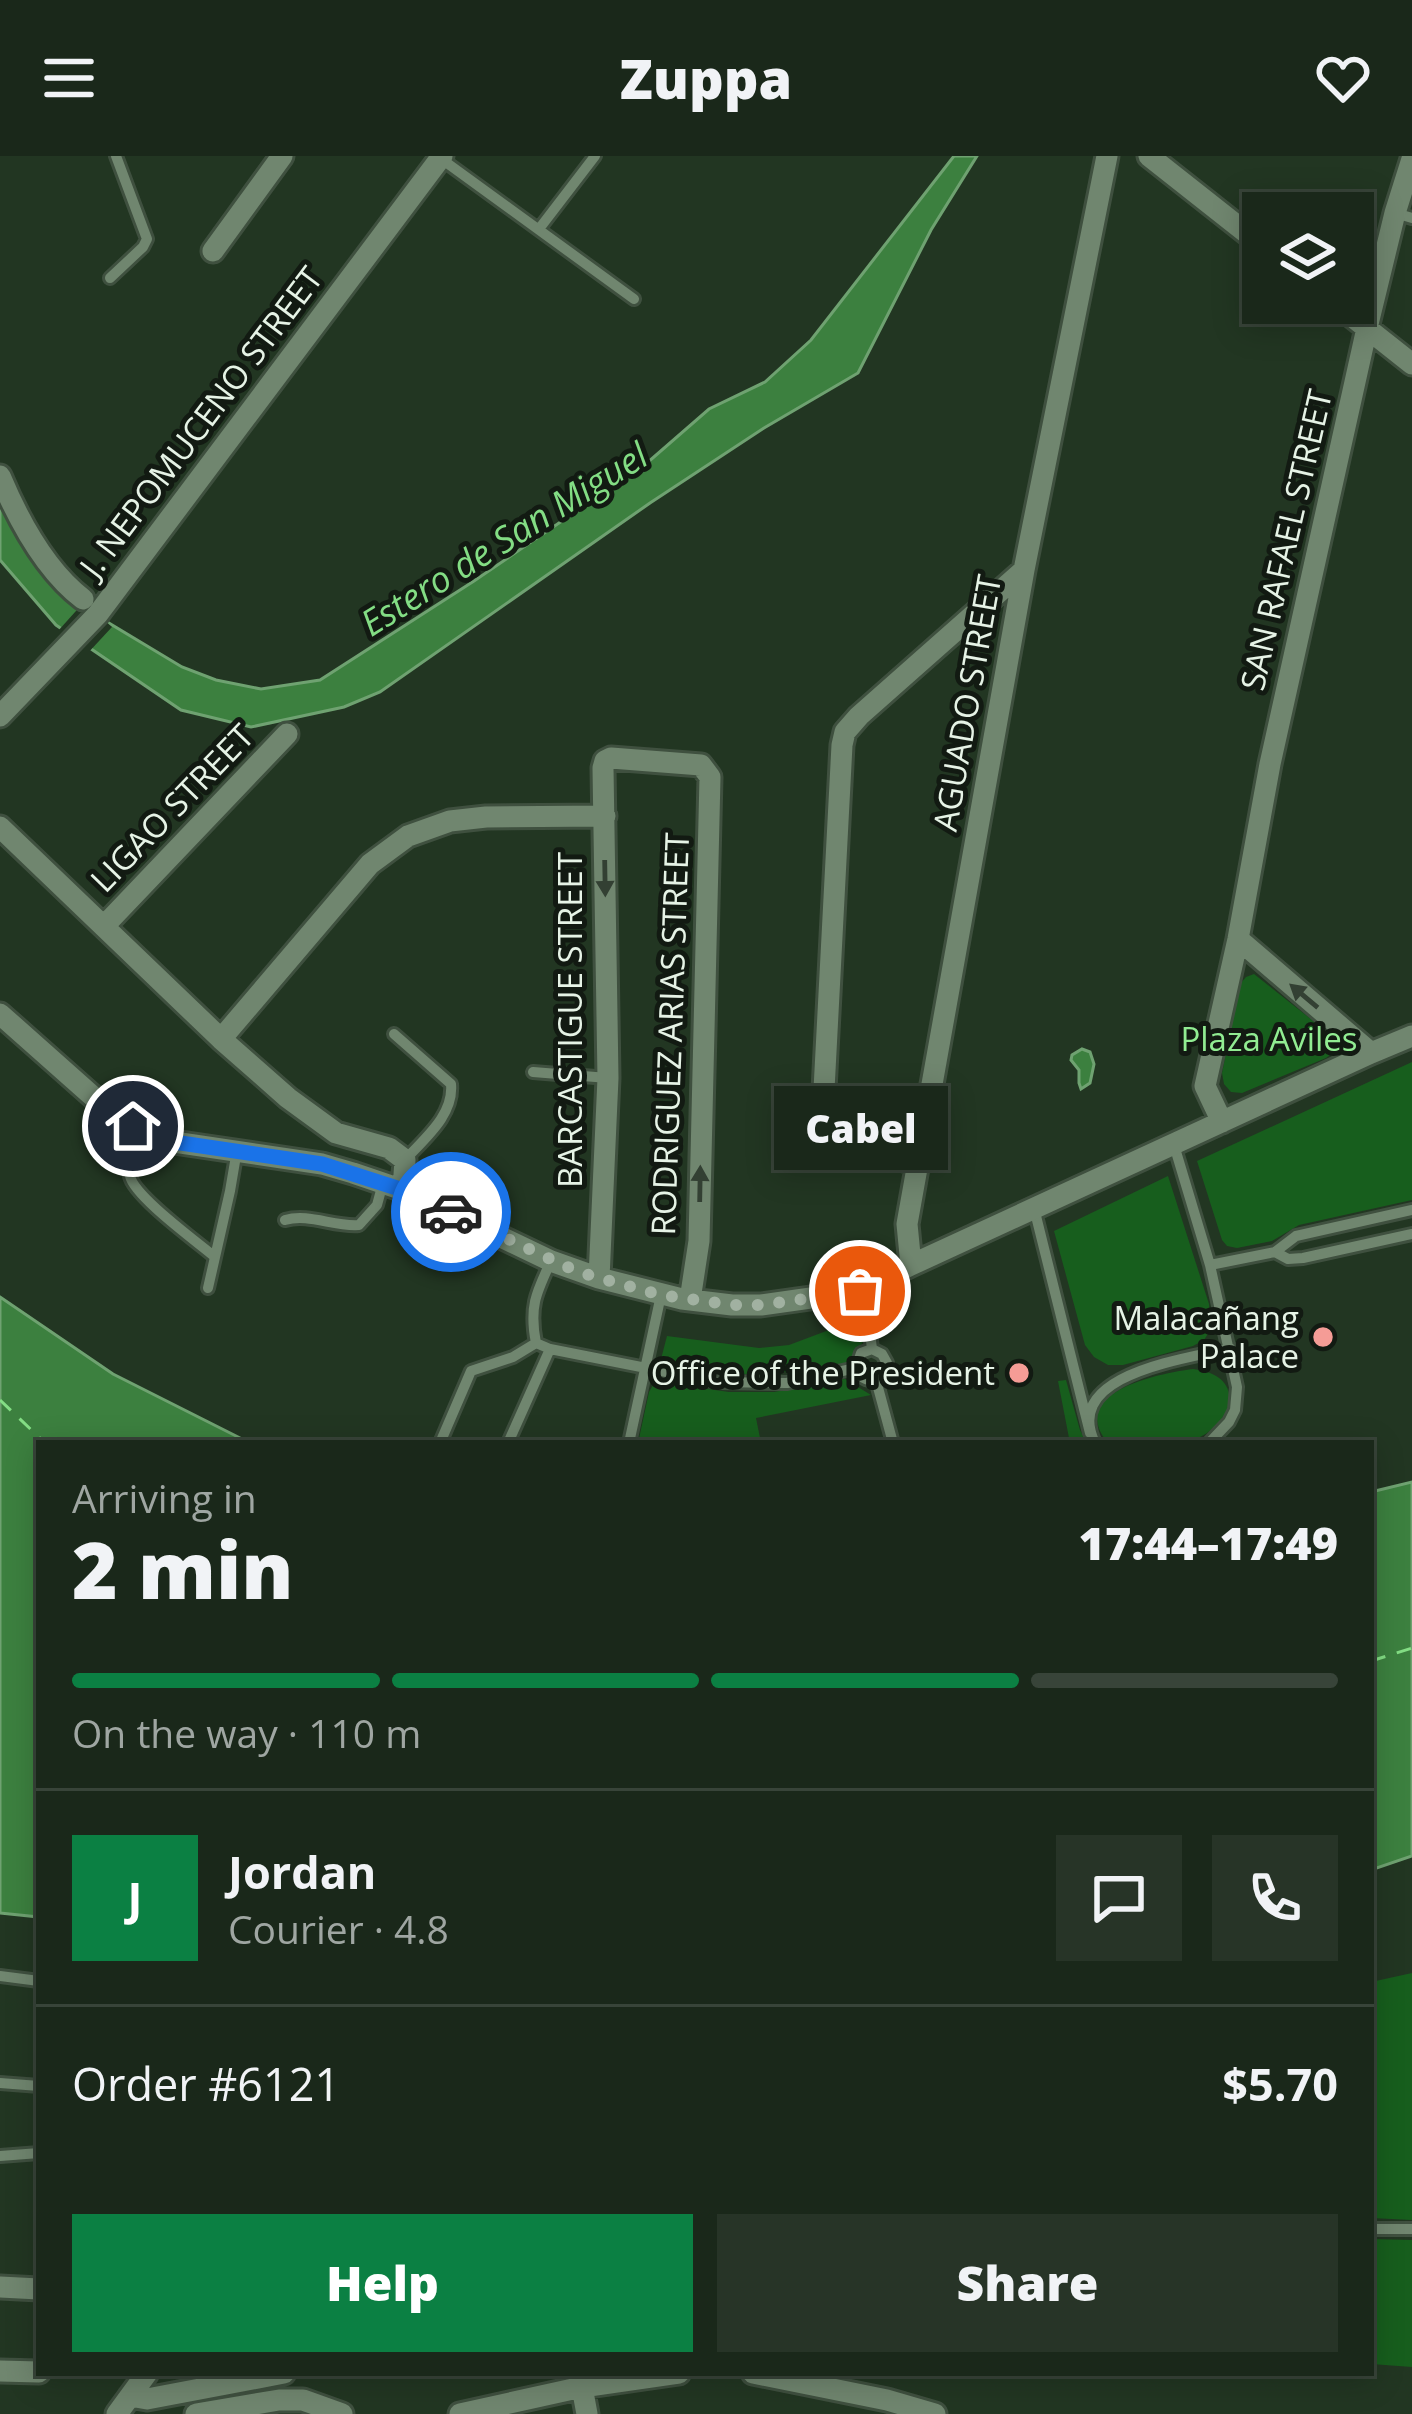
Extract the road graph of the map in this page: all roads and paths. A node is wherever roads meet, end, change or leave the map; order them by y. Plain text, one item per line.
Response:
1 (116, 156) edge
2 (282, 156) edge
3 (595, 156) edge
4 (1107, 156) edge
5 (1149, 156) edge
6 (441, 157) edge
7 (1412, 158) edge
8 (1404, 215) edge
9 (539, 229) junction
10 (1242, 229) edge
11 (214, 250) dead end
12 (110, 278) dead end
13 (634, 299) dead end
14 (1362, 324) edge
15 (1367, 328) junction
16 (1412, 364) edge
17 (0, 476) edge
18 (1024, 570) junction
19 (90, 606) junction
20 (0, 716) edge
21 (287, 734) dead end
22 (605, 761) joint
23 (604, 816) junction
24 (0, 826) edge
25 (104, 926) junction
26 (1238, 939) junction
27 (0, 1014) edge
28 (394, 1034) dead end
29 (1412, 1036) edge
30 (220, 1040) junction
31 (1371, 1053) junction
32 (533, 1072) dead end
33 (608, 1078) junction
34 (1222, 1122) junction
35 (141, 1129) junction
36 (1174, 1145) junction
37 (237, 1150) junction
38 (405, 1160) junction
39 (918, 1164) junction
40 (393, 1187) junction
41 (1034, 1208) junction
42 (1412, 1210) edge
43 (284, 1220) dead end
44 (1412, 1234) edge
45 (1275, 1252) junction
46 (215, 1257) junction
47 (551, 1261) junction
48 (911, 1264) junction
49 (1210, 1265) junction
50 (599, 1278) junction
51 (208, 1288) dead end
52 (860, 1291) junction
53 (661, 1295) junction
54 (690, 1300) junction
55 (536, 1343) junction
56 (1230, 1348) junction
57 (550, 1349) junction
58 (872, 1349) junction
59 (856, 1368) junction
60 (646, 1370) junction
61 (876, 1380) junction
62 (1093, 1438) edge
63 (441, 1440) edge
64 (509, 1440) edge
65 (629, 1440) edge
66 (892, 1440) edge
67 (1212, 1440) edge
68 (0, 1976) edge
69 (36, 1982) edge
70 (0, 2083) edge
71 (36, 2086) edge
72 (36, 2153) edge
73 (0, 2156) edge
74 (1374, 2229) edge
75 (1412, 2229) edge
76 (0, 2287) edge
77 (36, 2289) edge
78 (0, 2371) edge
79 (36, 2372) edge
80 (142, 2376) edge
81 (268, 2376) edge
82 (656, 2376) edge
83 (768, 2376) edge
84 (581, 2386) junction
85 (124, 2405) edge
86 (196, 2414) edge
87 (342, 2414) edge
88 (460, 2414) edge
89 (587, 2414) edge
90 (934, 2414) edge

1 - 12 lane
2 - 11 street
3 - 9 lane
4 - 18 street, AGUADO STREET
5 - 10 street
6 - 9 lane
6 - 19 street, J. NEPOMUCENO STREET
7 - 8 street, SAN RAFAEL STREET
8 - 15 street, SAN RAFAEL STREET
9 - 13 lane
14 - 15 street
15 - 16 street
15 - 26 street, SAN RAFAEL STREET
17 - 19 street
18 - 39 street, AGUADO STREET
18 - 39 street
19 - 20 street, J. NEPOMUCENO STREET
21 - 25 street, LIGAO STREET
22 - 23 street, BARCASTIGUE STREET
54 -> 22 street, RODRIGUEZ ARIAS STREET
23 - 30 street
23 -> 33 street, BARCASTIGUE STREET
24 - 25 street
25 - 30 street
31 -> 26 street
26 - 34 street, SAN RAFAEL STREET
27 - 35 street
28 - 38 lane
29 - 31 street
30 - 38 street
31 - 34 street
32 - 33 lane
33 - 50 street, BARCASTIGUE STREET
34 - 36 street
35 - 37 street
35 - 46 lane
36 - 41 street
36 - 49 lane
37 - 40 street
37 - 46 lane
38 - 40 street
39 - 48 street, AGUADO STREET
40 - 43 lane
40 - 47 street
41 - 48 street
41 - 62 lane
42 - 45 lane
44 - 45 lane
45 - 49 lane
46 - 51 lane
47 - 50 street
47 - 55 lane
48 - 52 street
49 - 56 lane
50 - 53 street
52 - 54 street
52 - 58 lane
53 - 54 street
53 - 60 lane
55 - 57 lane
55 - 63 lane
56 - 62 lane
56 - 67 lane
57 - 60 lane
57 - 64 lane
58 - 59 lane
58 - 61 lane
59 - 60 lane
59 - 61 lane
60 - 65 lane
61 - 66 lane
68 - 69 lane
70 - 71 lane
72 - 73 lane
74 - 75 lane
76 - 77 street
78 - 79 street
80 - 85 street
81 - 85 street
82 - 84 street
83 - 90 street
84 - 88 street
84 - 89 street
86 - 87 street

